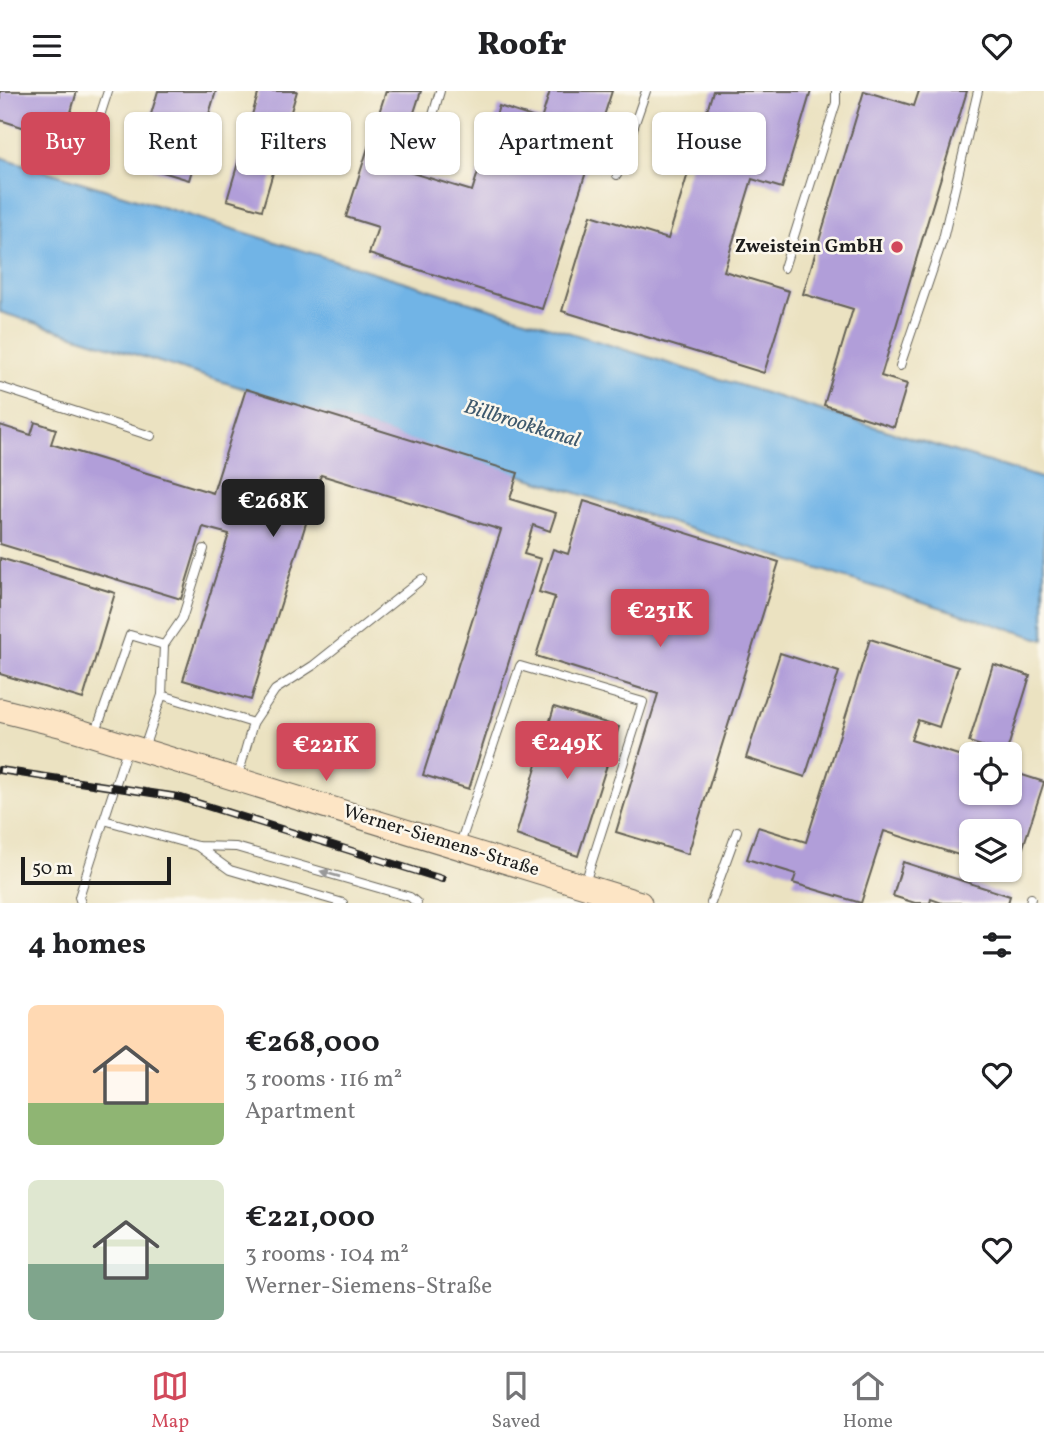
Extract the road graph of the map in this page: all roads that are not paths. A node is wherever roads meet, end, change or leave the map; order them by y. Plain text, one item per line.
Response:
1 (108, 91) edge
2 (440, 91) edge
3 (646, 91) edge
4 (836, 91) edge
5 (978, 91) edge
6 (101, 112) edge
7 (434, 112) edge
8 (638, 114) edge
9 (784, 268) dead end
10 (900, 366) dead end
11 (0, 387) edge
12 (151, 436) dead end
13 (204, 549) dead end
14 (422, 579) dead end
15 (164, 645) junction
16 (162, 695) junction
17 (0, 710) edge
18 (253, 723) junction
19 (95, 735) junction
20 (136, 748) junction
21 (237, 779) junction
22 (104, 820) junction
23 (737, 831) dead end
24 (197, 846) junction
25 (458, 847) junction
26 (584, 886) junction
27 (81, 903) edge
28 (343, 903) edge
29 (417, 903) edge
30 (640, 903) edge
31 (710, 903) edge

1 - 6 lane
2 - 7 lane
3 - 8 lane
4 - 9 lane
5 - 10 lane
11 - 12 lane
13 - 15 lane
14 - 18 lane
15 - 16 lane
15 - 19 lane
16 - 18 lane
16 - 20 lane
17 - 19 street, Werner-Siemens-Straße
18 - 21 lane
19 - 20 street, Werner-Siemens-Straße
20 - 21 street, Werner-Siemens-Straße
20 - 22 lane
21 - 25 street, Werner-Siemens-Straße
22 - 24 lane
22 - 27 lane
23 - 31 lane
24 - 28 lane
29 -> 24 lane
25 - 26 street, Werner-Siemens-Straße
25 - 26 lane
26 - 30 street, Werner-Siemens-Straße

